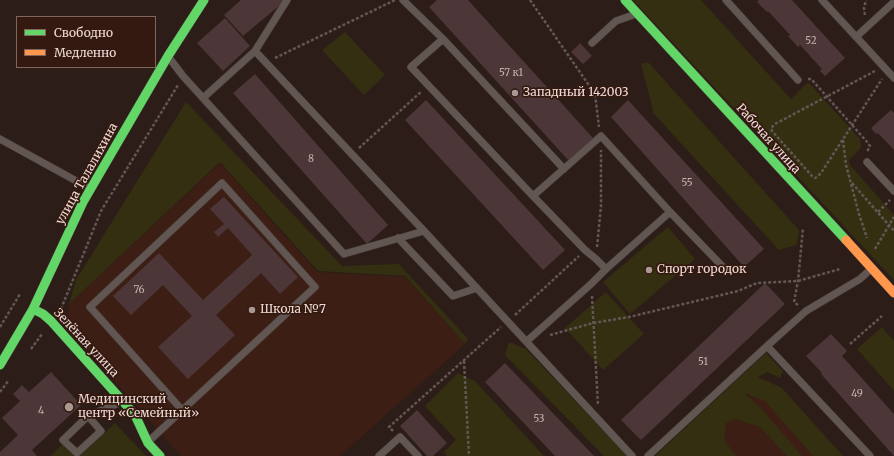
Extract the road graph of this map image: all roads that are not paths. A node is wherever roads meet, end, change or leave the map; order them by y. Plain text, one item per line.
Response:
1 (204, 0) edge
2 (287, 0) edge
3 (403, 0) edge
4 (625, 0) edge
5 (726, 0) edge
6 (822, 0) edge
7 (894, 2) edge
8 (638, 14) junction
9 (856, 37) junction
10 (443, 39) junction
11 (592, 43) dead end
12 (255, 51) junction
13 (168, 56) junction
14 (894, 78) edge
15 (798, 80) road end
16 (203, 98) junction
17 (0, 139) edge
18 (867, 162) road end
19 (564, 169) junction
20 (91, 189) junction
21 (894, 191) edge
22 (533, 196) junction
23 (670, 212) junction
24 (424, 231) junction
25 (398, 238) junction
26 (723, 266) dead end
27 (606, 269) junction
28 (871, 269) junction
29 (477, 288) junction
30 (894, 294) edge
31 (33, 309) junction
32 (527, 341) junction
33 (767, 346) junction
34 (0, 365) edge
35 (123, 401) junction
36 (182, 410) junction
37 (88, 416) junction
38 (148, 443) junction
39 (160, 456) edge
40 (379, 456) edge
41 (418, 456) edge
42 (632, 456) edge
43 (648, 456) edge
44 (870, 456) edge

1 - 13 street, улица Талалихина
2 - 12 lane
3 - 10 lane
4 - 8 street, Рабочая улица
5 - 15 lane
6 - 9 lane
7 - 9 lane
8 - 11 lane
8 - 28 street, Рабочая улица
9 - 14 lane
10 - 19 lane
10 - 22 lane
12 - 16 lane
12 - 24 lane
13 - 16 lane
13 - 20 street, улица Талалихина
16 - 25 lane
17 - 20 lane
18 - 21 lane
19 - 22 lane
19 - 23 lane
20 - 31 street, улица Талалихина
22 - 27 lane
23 - 26 lane
23 - 27 lane
24 - 25 lane
24 - 29 lane
25 - 29 lane
27 - 32 lane
28 - 30 street, Рабочая улица
28 - 33 lane
29 - 32 lane
31 - 34 street, улица Талалихина
31 - 35 street, Зелёная улица
32 - 42 lane
33 - 43 lane
33 - 44 lane
35 - 37 lane
35 - 38 street, Зелёная улица
36 - 36 lane
36 - 38 lane
37 - 37 lane
38 - 39 street, Зелёная улица
40 - 41 lane

